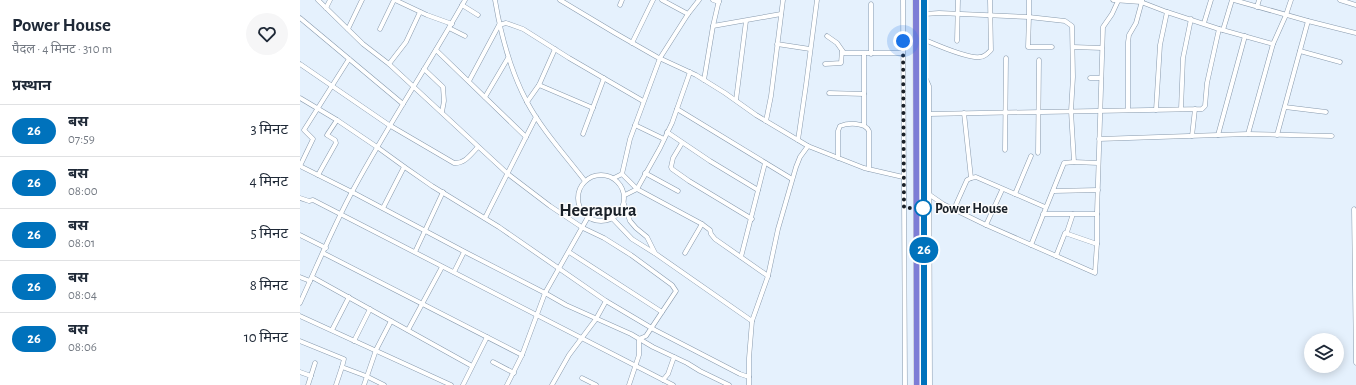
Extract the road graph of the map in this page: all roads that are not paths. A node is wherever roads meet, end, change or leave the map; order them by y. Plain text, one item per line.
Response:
1 (318, 0) edge
2 (330, 0) edge
3 (362, 0) edge
4 (395, 0) edge
5 (465, 0) edge
6 (495, 0) edge
7 (560, 0) edge
8 (622, 0) edge
9 (653, 0) edge
10 (662, 0) edge
11 (699, 0) edge
12 (713, 0) edge
13 (783, 0) edge
14 (816, 0) edge
15 (903, 0) edge
16 (916, 0) edge
17 (924, 0) edge
18 (958, 0) edge
19 (990, 0) edge
20 (1030, 0) edge
21 (1211, 0) edge
22 (1233, 0) edge
23 (1259, 0) edge
24 (1291, 0) edge
25 (1340, 0) edge
26 (719, 1) edge
27 (1115, 1) edge
28 (1142, 1) edge
29 (871, 4) dead end
30 (462, 5) junction
31 (620, 5) dead end
32 (1356, 5) edge
33 (1257, 7) junction
34 (326, 8) junction
35 (420, 12) junction
36 (1167, 12) junction
37 (478, 14) dead end
38 (688, 14) junction
39 (781, 14) junction
40 (925, 14) junction
41 (958, 14) junction
42 (990, 15) junction
43 (1286, 15) junction
44 (1029, 17) junction
45 (300, 18) edge
46 (1191, 19) junction
47 (746, 21) junction
48 (1308, 21) junction
49 (1204, 23) junction
50 (499, 25) junction
51 (450, 26) junction
52 (713, 26) junction
53 (348, 29) junction
54 (380, 29) dead end
55 (1221, 29) junction
56 (1356, 33) edge
57 (465, 36) dead end
58 (827, 36) dead end
59 (1245, 36) junction
60 (925, 40) junction
61 (957, 41) dead end
62 (632, 43) junction
63 (777, 44) junction
64 (1273, 44) junction
65 (1052, 47) dead end
66 (1073, 47) junction
67 (1102, 48) junction
68 (555, 49) junction
69 (810, 49) junction
70 (436, 50) junction
71 (842, 51) junction
72 (1300, 51) junction
73 (903, 53) junction
74 (864, 54) junction
75 (871, 54) junction
76 (508, 58) junction
77 (660, 58) junction
78 (1006, 58) dead end
79 (349, 59) junction
80 (1039, 60) dead end
81 (1340, 62) dead end
82 (300, 64) edge
83 (389, 64) junction
84 (825, 64) dead end
85 (424, 69) junction
86 (690, 72) junction
87 (924, 75) junction
88 (604, 78) junction
89 (1090, 78) dead end
90 (1101, 78) junction
91 (704, 80) junction
92 (469, 81) junction
93 (539, 85) junction
94 (414, 86) junction
95 (332, 87) junction
96 (829, 93) dead end
97 (864, 94) junction
98 (485, 97) junction
99 (302, 99) edge
100 (736, 100) junction
101 (643, 101) junction
102 (527, 102) junction
103 (403, 104) junction
104 (300, 106) edge
105 (1285, 107) junction
106 (592, 108) junction
107 (318, 109) junction
108 (677, 109) junction
109 (1181, 109) junction
110 (1195, 109) junction
111 (1128, 110) junction
112 (1156, 110) junction
113 (1071, 111) junction
114 (1100, 111) junction
115 (442, 112) junction
116 (1007, 112) junction
117 (1040, 112) junction
118 (1326, 112) dead end
119 (964, 113) junction
120 (929, 114) junction
121 (536, 117) junction
122 (337, 120) junction
123 (766, 121) junction
124 (389, 125) junction
125 (635, 125) junction
126 (864, 125) junction
127 (667, 132) junction
128 (583, 134) dead end
129 (1248, 134) junction
130 (1218, 135) junction
131 (1277, 135) junction
132 (1192, 136) junction
133 (1332, 136) dead end
134 (526, 137) junction
135 (664, 139) junction
136 (1099, 139) junction
137 (798, 140) junction
138 (682, 142) junction
139 (377, 146) junction
140 (808, 146) junction
141 (478, 147) junction
142 (1005, 150) dead end
143 (1038, 153) dead end
144 (1031, 156) dead end
145 (838, 158) junction
146 (1074, 162) junction
147 (765, 163) junction
148 (1098, 163) junction
149 (300, 166) edge
150 (404, 167) junction
151 (869, 169) junction
152 (645, 173) junction
153 (508, 174) junction
154 (622, 174) junction
155 (318, 175) junction
156 (903, 177) junction
157 (614, 178) junction
158 (971, 178) junction
159 (792, 180) junction
160 (585, 181) junction
161 (637, 189) junction
162 (758, 190) junction
163 (1002, 190) junction
164 (1098, 190) junction
165 (678, 191) dead end
166 (1054, 191) junction
167 (352, 192) junction
168 (444, 192) junction
169 (1015, 194) junction
170 (625, 195) junction
171 (930, 195) junction
172 (300, 198) edge
173 (624, 204) junction
174 (1045, 207) junction
175 (383, 208) junction
176 (1354, 209) dead end
177 (954, 210) junction
178 (1043, 214) junction
179 (1073, 214) junction
180 (1097, 214) junction
181 (341, 215) junction
182 (588, 217) junction
183 (485, 218) junction
184 (612, 218) junction
185 (752, 219) junction
186 (702, 224) junction
187 (986, 225) junction
188 (583, 228) junction
189 (425, 231) junction
190 (1067, 232) junction
191 (300, 235) edge
192 (1097, 244) junction
193 (1031, 245) junction
194 (326, 248) junction
195 (1355, 250) edge
196 (415, 252) junction
197 (464, 252) junction
198 (570, 252) junction
199 (323, 253) junction
200 (685, 253) dead end
201 (656, 254) junction
202 (1056, 256) junction
203 (741, 257) junction
204 (442, 266) junction
205 (560, 268) junction
206 (454, 272) junction
207 (768, 276) junction
208 (300, 277) edge
209 (311, 279) junction
210 (1355, 282) edge
211 (545, 293) junction
212 (349, 297) junction
213 (606, 301) junction
214 (300, 303) edge
215 (422, 304) junction
216 (370, 309) junction
217 (1355, 311) edge
218 (662, 312) junction
219 (537, 315) junction
220 (300, 316) edge
221 (596, 319) junction
222 (391, 321) junction
223 (752, 321) junction
224 (651, 328) junction
225 (332, 330) junction
226 (408, 330) junction
227 (487, 337) junction
228 (582, 338) junction
229 (1356, 338) edge
230 (640, 339) junction
231 (300, 341) edge
232 (354, 341) junction
233 (376, 350) junction
234 (522, 355) junction
235 (674, 357) junction
236 (493, 362) dead end
237 (315, 363) dead end
238 (1356, 363) edge
239 (472, 366) junction
240 (636, 366) junction
241 (342, 367) junction
242 (300, 372) edge
243 (514, 373) junction
244 (311, 376) junction
245 (366, 376) junction
246 (749, 377) junction
247 (582, 378) dead end
248 (663, 380) junction
249 (308, 385) edge
250 (336, 385) edge
251 (364, 385) edge
252 (384, 385) edge
253 (451, 385) edge
254 (463, 385) edge
255 (507, 385) edge
256 (552, 385) edge
257 (596, 385) edge
258 (629, 385) edge
259 (673, 385) edge
260 (730, 385) edge
261 (749, 385) edge
262 (905, 385) edge
263 (917, 385) edge
264 (924, 385) edge
265 (930, 385) edge

1 - 34 street
2 - 34 street
3 - 53 street
4 - 35 street
4 - 54 street
5 - 30 street
6 - 50 street
7 - 62 street
8 - 31 street
9 - 62 street
10 - 38 street
11 - 38 street
12 - 26 street
13 - 39 street
14 - 69 street
15 - 73 street
16 - 263 highway
17 - 40 highway
18 - 41 street
19 - 42 street
20 - 44 street
21 - 49 street
22 - 33 street
22 - 55 street
23 - 33 street
24 - 43 street
25 - 32 street
26 - 52 street
27 - 28 street
27 - 67 street
28 - 36 street
28 - 111 street
29 - 75 street
30 - 37 street
30 - 51 street
33 - 43 street
34 - 53 street
35 - 51 street
35 - 83 street
36 - 46 street
36 - 112 street
38 - 77 street
39 - 47 street
39 - 63 street
40 - 41 street
40 - 60 highway
41 - 42 street
41 - 61 street
42 - 44 street
42 - 60 street
43 - 48 street
43 - 64 street
44 - 65 street
44 - 66 street
45 - 79 street
46 - 49 street
46 - 109 street
47 - 52 street
47 - 100 street
48 - 56 street
48 - 72 street
49 - 55 street
50 - 68 street
50 - 76 street
50 - 92 street
51 - 57 street
51 - 70 street
52 - 91 street
53 - 83 street
55 - 59 street
55 - 110 street
58 - 71 street
59 - 64 street
59 - 130 street
60 - 87 highway
62 - 77 street
63 - 69 street
63 - 123 street
64 - 129 street
66 - 67 street
66 - 113 street
67 - 90 street
68 - 88 street
68 - 93 street
69 - 137 street
70 - 85 street
70 - 92 street
71 - 74 street
71 - 84 street
72 - 81 street
72 - 105 street
73 - 75 street
73 - 156 street
74 - 75 street
74 - 97 street
76 - 98 street
76 - 102 street
77 - 86 street
77 - 101 street
78 - 116 street
79 - 95 street
79 - 103 street
80 - 117 street
82 - 95 street
83 - 94 street
85 - 94 street
85 - 115 street
86 - 91 street
86 - 108 street
87 - 120 street
87 - 264 highway
88 - 101 street
88 - 106 street
89 - 90 street
90 - 114 street
91 - 100 street
92 - 98 street
93 - 102 street
93 - 106 street
94 - 103 street
94 - 115 street
95 - 107 street
95 - 124 street
96 - 97 street
97 - 126 street
98 - 134 street
99 - 104 street
99 - 107 street
100 - 123 street
101 - 125 street
102 - 121 street
103 - 124 street
105 - 118 street
105 - 131 street
106 - 128 street
107 - 122 street
107 - 149 street
108 - 127 street
108 - 147 street
109 - 110 street
109 - 112 street
110 - 132 street
111 - 112 street
111 - 114 street
113 - 114 street
113 - 117 street
113 - 146 street
114 - 136 street
115 - 141 street
116 - 117 street
116 - 119 street
116 - 142 street
117 - 143 street
119 - 120 street
119 - 158 street
120 - 171 street
121 - 134 street
121 - 160 street
122 - 139 street
122 - 155 street
123 - 137 street
124 - 139 street
124 - 141 street
125 - 135 street
125 - 154 street
126 - 145 street
126 - 151 street
127 - 135 street
127 - 138 street
129 - 130 street
129 - 131 street
130 - 132 street
131 - 133 street
132 - 136 street
134 - 153 street
135 - 152 street
136 - 148 street
137 - 140 street
138 - 162 street
138 - 185 street
139 - 150 street
139 - 167 street
140 - 145 street
140 - 159 street
141 - 153 street
144 - 169 street
145 - 151 street
146 - 148 street
146 - 166 street
147 - 159 street
147 - 162 street
148 - 164 street
149 - 155 street
150 - 168 street
150 - 175 street
151 - 156 street
152 - 161 street
152 - 165 street
153 - 183 street
153 - 188 street
154 - 157 street
154 - 161 street
155 - 167 street
156 - 262 street
157 - 160 street
157 - 170 street
158 - 163 street
158 - 177 street
159 - 207 street
160 - 182 street
161 - 170 street
161 - 186 street
162 - 185 street
163 - 169 street
163 - 187 street
164 - 166 street
164 - 180 street
166 - 174 street
167 - 175 street
167 - 181 street
168 - 183 street
168 - 189 street
169 - 174 street
170 - 173 street
171 - 177 street
171 - 265 street
172 - 181 street
173 - 184 street
173 - 201 street
174 - 178 street
175 - 189 street
176 - 195 street
177 - 187 street
178 - 179 street
178 - 193 street
179 - 180 street
179 - 190 street
180 - 192 street
181 - 194 street
181 - 196 street
182 - 184 street
182 - 188 street
183 - 205 street
184 - 201 street
185 - 203 street
186 - 200 street
186 - 203 street
187 - 193 street
188 - 198 street
188 - 218 street
189 - 196 street
189 - 197 street
190 - 192 street
190 - 202 street
191 - 194 street
192 - 202 street
193 - 202 street
194 - 199 street
195 - 210 street
196 - 204 street
197 - 206 street
197 - 211 street
198 - 205 street
198 - 218 street
199 - 209 street
199 - 215 street
201 - 223 street
203 - 207 street
204 - 206 street
204 - 215 street
205 - 211 street
205 - 213 street
206 - 219 street
207 - 223 street
208 - 209 street
209 - 212 street
209 - 214 street
210 - 217 street
211 - 219 street
211 - 221 street
212 - 216 street
212 - 225 street
213 - 221 street
213 - 224 street
215 - 226 street
215 - 227 street
216 - 222 street
216 - 232 street
217 - 229 street
218 - 224 street
219 - 228 street
219 - 234 street
220 - 225 street
221 - 228 street
221 - 230 street
222 - 226 street
222 - 233 street
223 - 246 street
224 - 230 street
224 - 246 street
225 - 232 street
226 - 239 street
227 - 234 street
227 - 239 street
228 - 240 street
228 - 256 street
229 - 238 street
230 - 235 street
230 - 240 street
231 - 241 street
232 - 233 street
233 - 245 street
233 - 253 street
234 - 243 street
235 - 248 street
235 - 260 street
236 - 243 street
237 - 244 street
239 - 254 street
240 - 248 street
240 - 258 street
241 - 245 street
241 - 250 street
242 - 244 street
243 - 255 street
244 - 249 street
245 - 251 street
245 - 252 street
246 - 261 street
247 - 257 street
248 - 259 street

